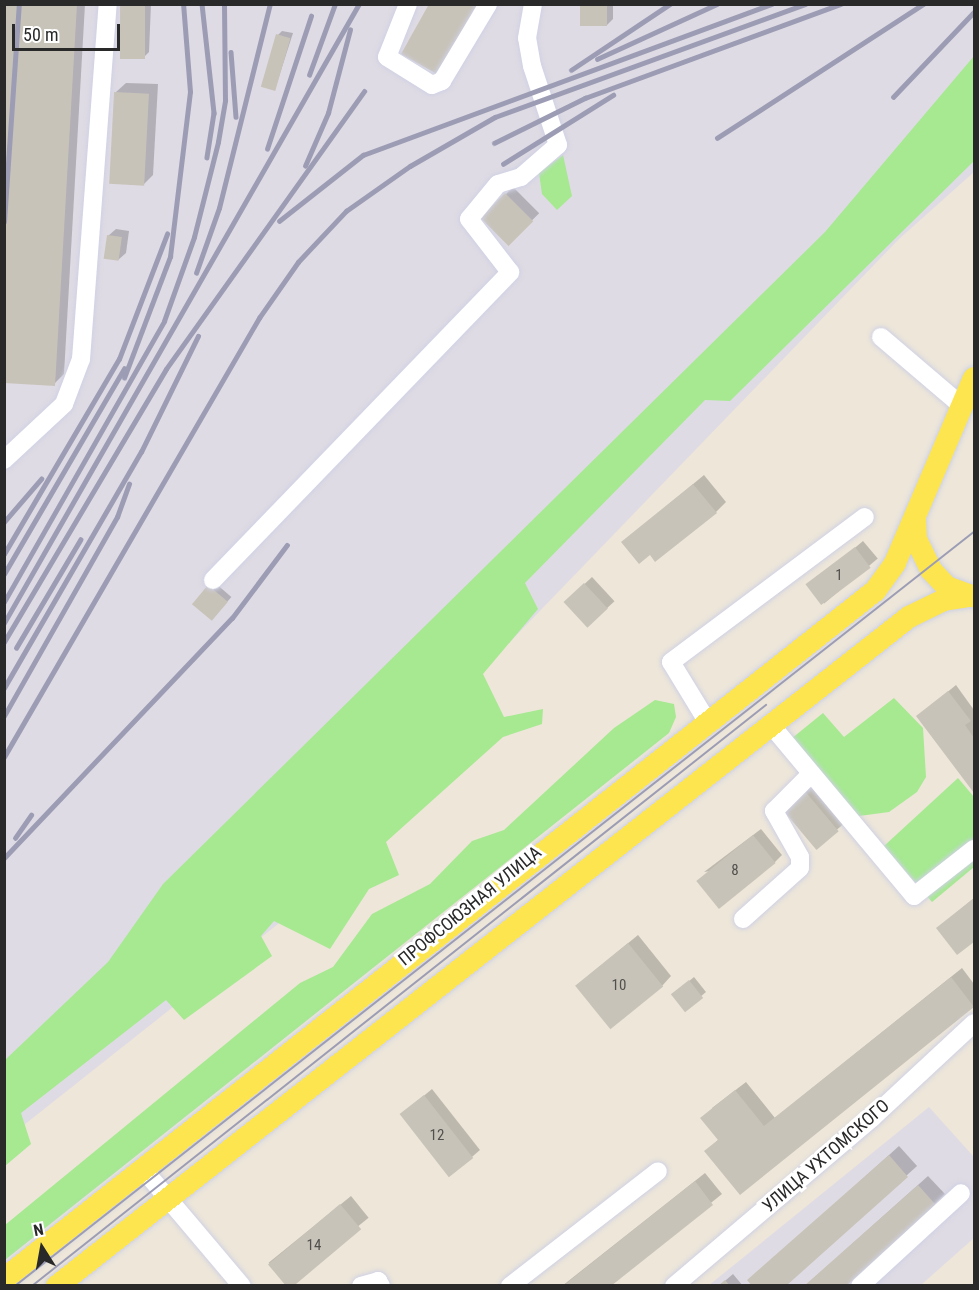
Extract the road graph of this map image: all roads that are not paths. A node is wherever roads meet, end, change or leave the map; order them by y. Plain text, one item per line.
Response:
1 (108, 4) edge
2 (408, 4) edge
3 (488, 4) edge
4 (533, 4) edge
5 (880, 337) dead end
6 (975, 378) edge
7 (962, 406) junction
8 (4, 460) edge
9 (865, 517) dead end
10 (915, 519) junction
11 (213, 580) dead end
12 (973, 596) edge
13 (707, 721) junction
14 (771, 726) junction
15 (811, 774) junction
16 (975, 849) edge
17 (743, 919) dead end
18 (975, 1023) edge
19 (143, 1169) junction
20 (658, 1171) dead end
21 (961, 1193) dead end
22 (167, 1200) junction
23 (4, 1279) edge
24 (57, 1286) edge
25 (242, 1286) edge
26 (361, 1286) edge
27 (381, 1286) edge
28 (510, 1286) edge
29 (674, 1286) edge
30 (860, 1286) edge

1 - 8 street
2 - 3 street
4 - 11 street
5 - 7 street
6 - 7 main road, ПРОФСОЮЗНАЯ УЛИЦА
7 - 10 main road, ПРОФСОЮЗНАЯ УЛИЦА
9 - 13 street
10 - 12 main road
10 - 13 main road, ПРОФСОЮЗНАЯ УЛИЦА
12 - 14 main road
13 - 19 main road, ПРОФСОЮЗНАЯ УЛИЦА
14 - 15 street
14 - 22 main road
15 - 16 street
15 - 17 street
18 - 29 street, УЛИЦА УХТОМСКОГО
19 - 22 street
19 - 23 main road, ПРОФСОЮЗНАЯ УЛИЦА
20 - 28 street
21 - 30 street
22 - 24 main road
22 - 25 street
26 - 27 street

